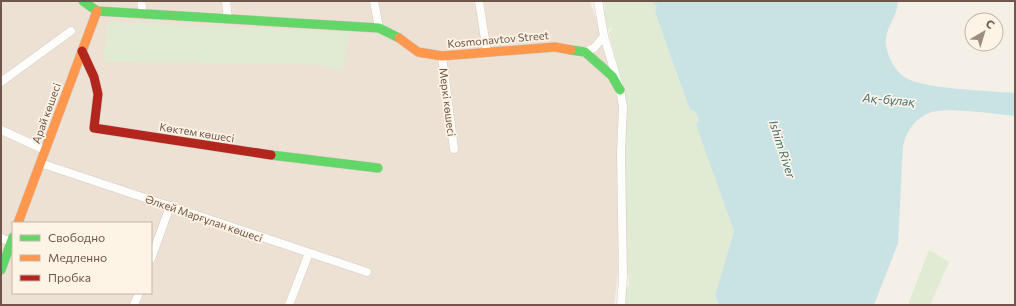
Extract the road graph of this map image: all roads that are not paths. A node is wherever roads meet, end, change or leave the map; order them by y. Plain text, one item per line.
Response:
1 (83, 1) edge
2 (141, 1) edge
3 (226, 1) edge
4 (374, 1) edge
5 (479, 1) edge
6 (598, 1) edge
7 (96, 11) junction
8 (143, 14) junction
9 (228, 19) junction
10 (379, 28) junction
11 (71, 31) dead end
12 (604, 36) junction
13 (82, 51) junction
14 (487, 52) junction
15 (586, 52) junction
16 (442, 56) junction
17 (1, 82) edge
18 (620, 90) junction
19 (1, 130) edge
20 (454, 149) dead end
21 (45, 150) junction
22 (40, 163) junction
23 (378, 168) dead end
24 (170, 206) junction
25 (18, 222) edge
26 (1, 238) edge
27 (12, 240) edge
28 (308, 253) junction
29 (152, 256) edge
30 (1, 270) edge
31 (367, 272) dead end
32 (139, 294) edge
33 (134, 305) edge
34 (289, 305) edge
35 (621, 305) edge

1 - 7 street
2 - 8 street
3 - 9 street
4 - 10 street
5 - 14 street
6 - 12 street
7 - 8 street, Kosmonavtov Street
7 - 13 street, Арай көшесі
8 - 9 street, Kosmonavtov Street
9 - 10 street, Kosmonavtov Street
10 - 16 street, Kosmonavtov Street
11 - 17 street
12 - 15 street
12 - 18 street
13 - 21 street, Арай көшесі
13 - 23 street, Көктем көшесі
14 - 15 street, Kosmonavtov Street
14 - 16 street, Kosmonavtov Street
15 - 18 street
16 - 20 street, Меркі көшесі
18 - 35 street
19 - 21 street
21 - 22 street, Арай көшесі
22 - 24 street, Әлкей Марғұлан көшесі
22 - 25 street, Арай көшесі
24 - 28 street, Әлкей Марғұлан көшесі
24 - 29 street
26 - 27 street
27 - 30 street
28 - 31 street, Әлкей Марғұлан көшесі
28 - 34 street
32 - 33 street

